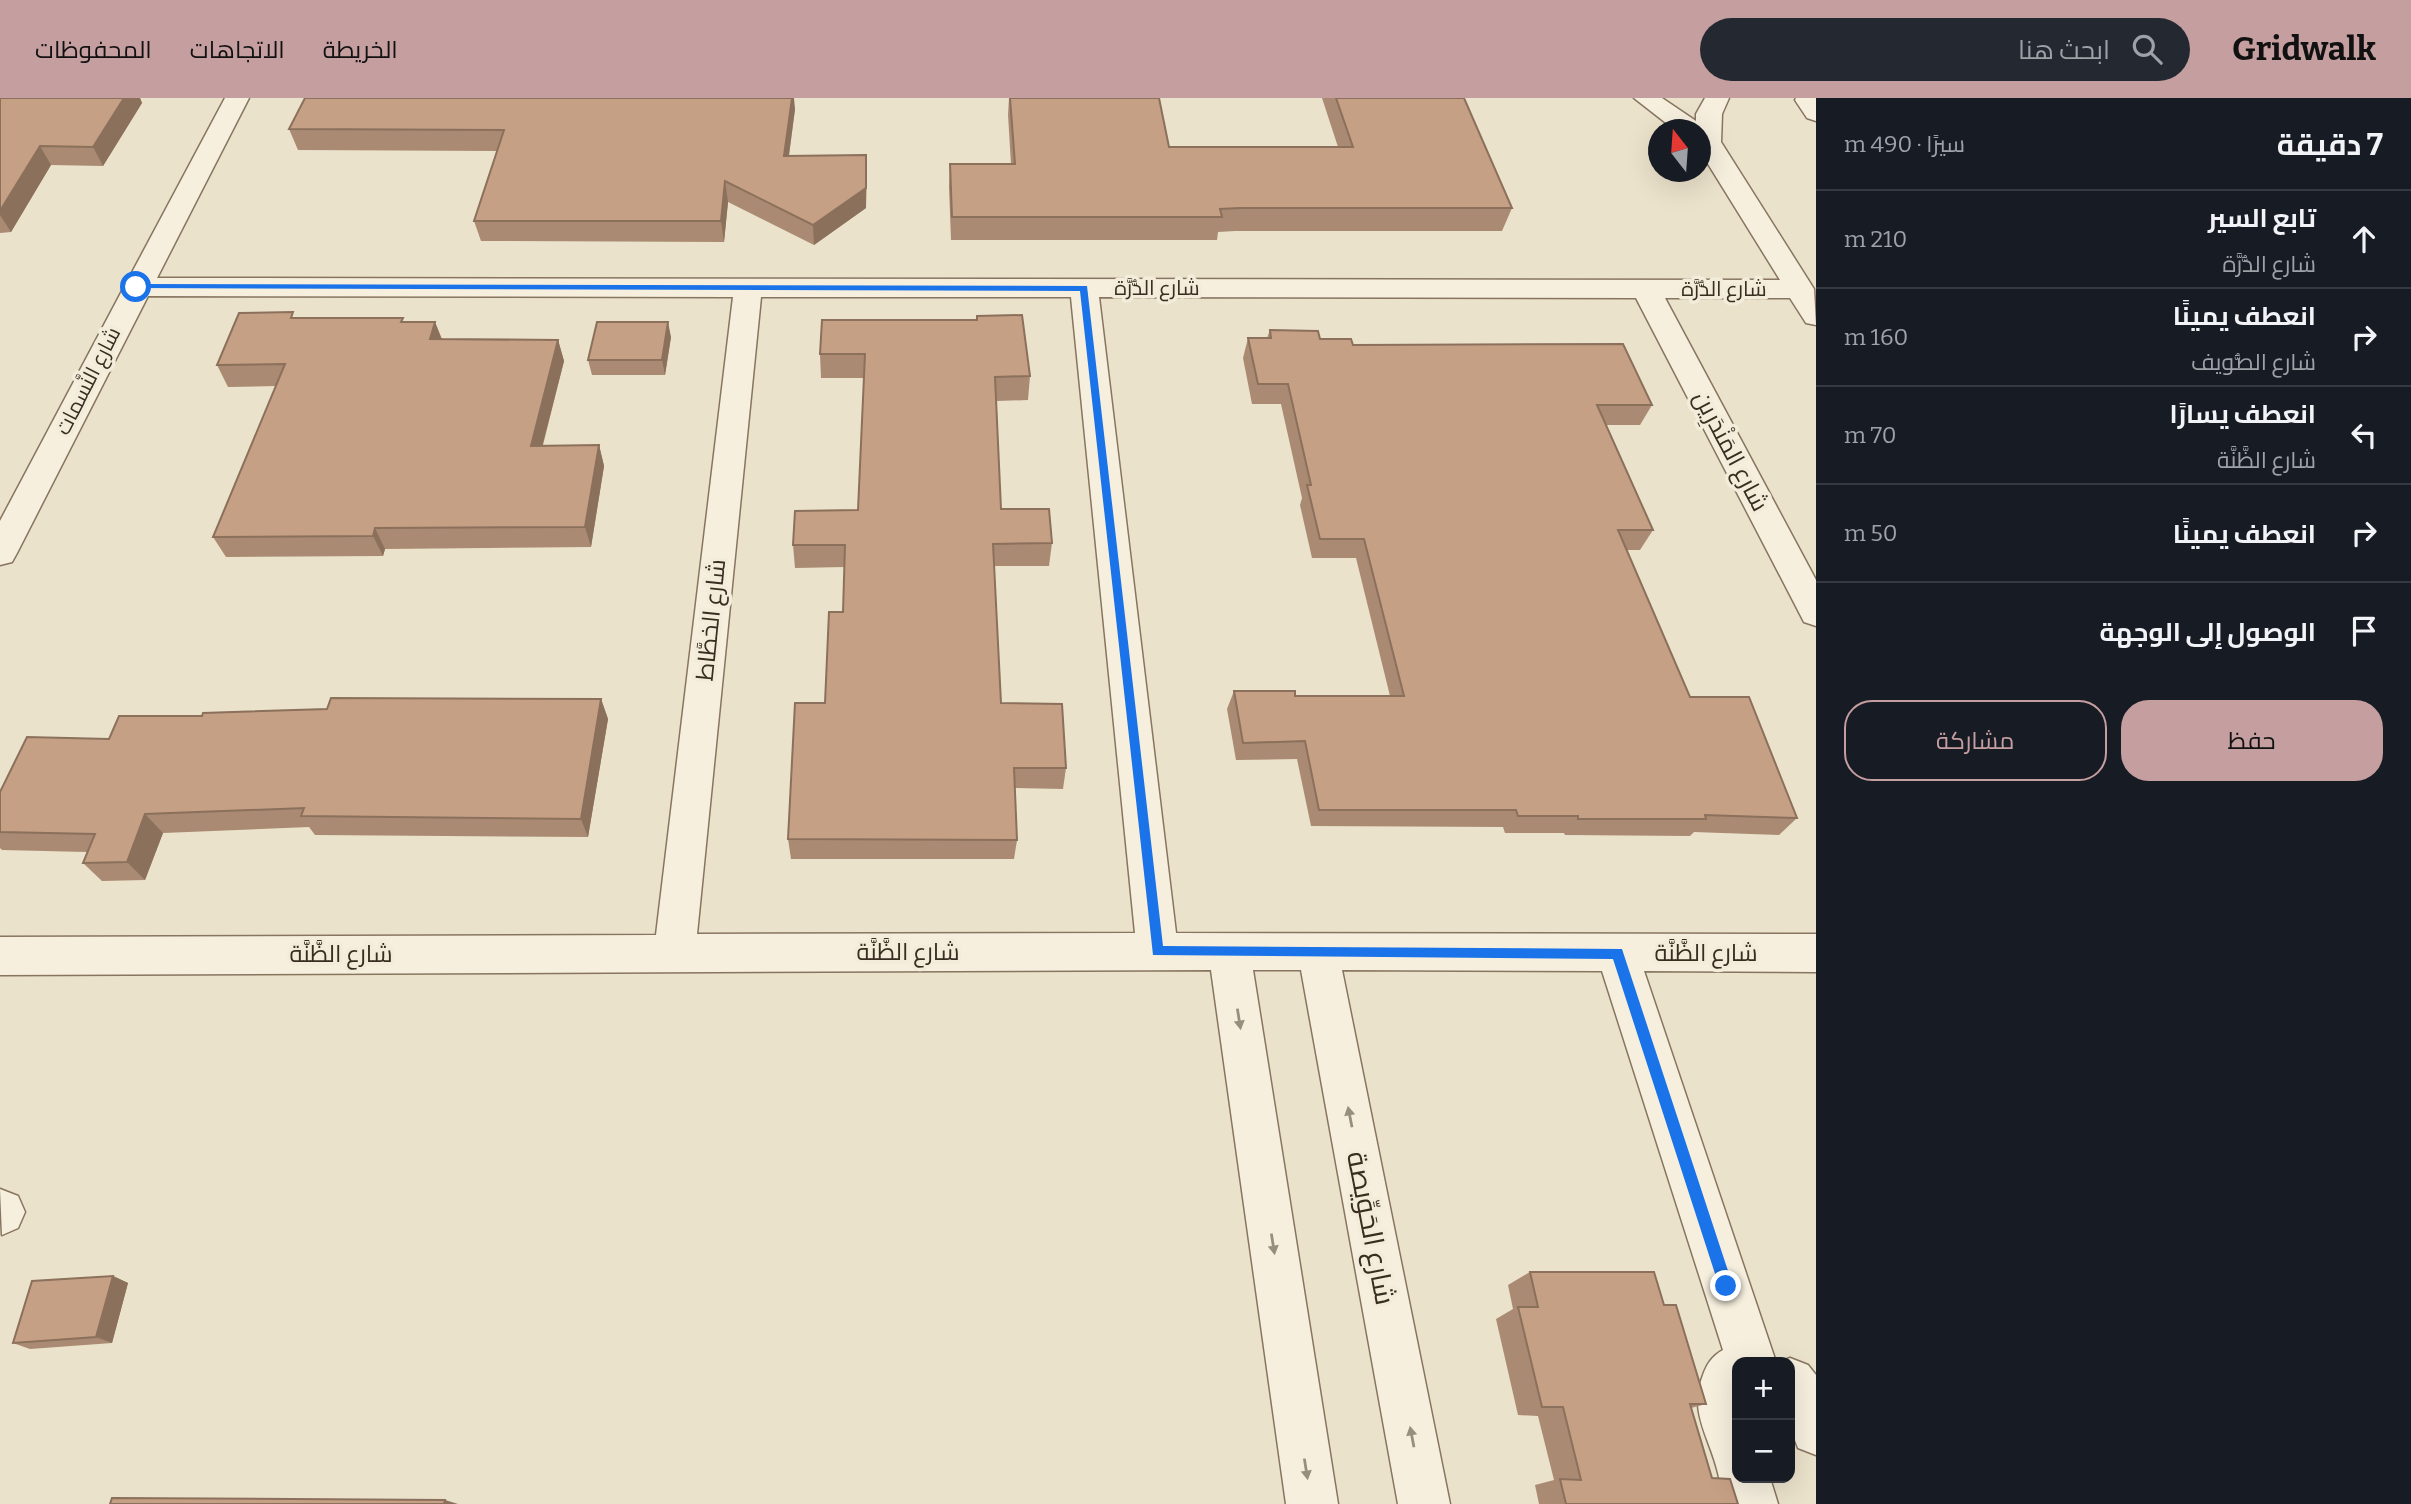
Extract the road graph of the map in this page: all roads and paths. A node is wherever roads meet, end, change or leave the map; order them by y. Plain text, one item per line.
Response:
1 (237, 98) edge
2 (1646, 98) edge
3 (1717, 98) edge
4 (1676, 119) edge
5 (1707, 119) edge
6 (1711, 153) edge
7 (136, 287) junction
8 (748, 288) junction
9 (1084, 288) junction
10 (1646, 289) junction
11 (1800, 289) junction
12 (1816, 316) edge
13 (9, 516) edge
14 (0, 553) edge
15 (1816, 613) edge
16 (1158, 951) junction
17 (1229, 951) junction
18 (675, 952) junction
19 (1318, 952) junction
20 (1617, 953) junction
21 (1816, 953) edge
22 (0, 956) edge
23 (1749, 1357) edge
24 (1732, 1372) edge
25 (1795, 1388) edge
26 (1816, 1430) edge
27 (1732, 1441) edge
28 (1746, 1483) edge
29 (1312, 1504) edge
30 (1424, 1504) edge
31 (1752, 1504) edge

1 - 7 street, شارع النَّسمات
2 - 4 street
3 - 5 street
6 - 11 street
7 - 8 street, شارع الدُّرَّة
7 - 13 street, شارع النَّسمات
8 - 9 street, شارع الدُّرَّة
8 - 18 street, شارع الخطَّاط
9 - 10 street, شارع الدُّرَّة
9 - 16 street
10 - 11 street, شارع الدُّرَّة
10 - 15 street, شارع المَنْدَرِين
11 - 12 street
13 - 14 street, شارع النَّسمات
16 - 17 street, شارع الظَّنَّة
16 - 18 street, شارع الظَّنَّة
17 - 19 street, شارع الظَّنَّة
17 -> 29 street
18 - 22 street, شارع الظَّنَّة
19 - 20 street, شارع الظَّنَّة
30 -> 19 street, شارع الحَوِّيصة
20 - 21 street, شارع الظَّنَّة
20 - 23 street
24 - 27 street
25 - 26 street
28 - 31 street

